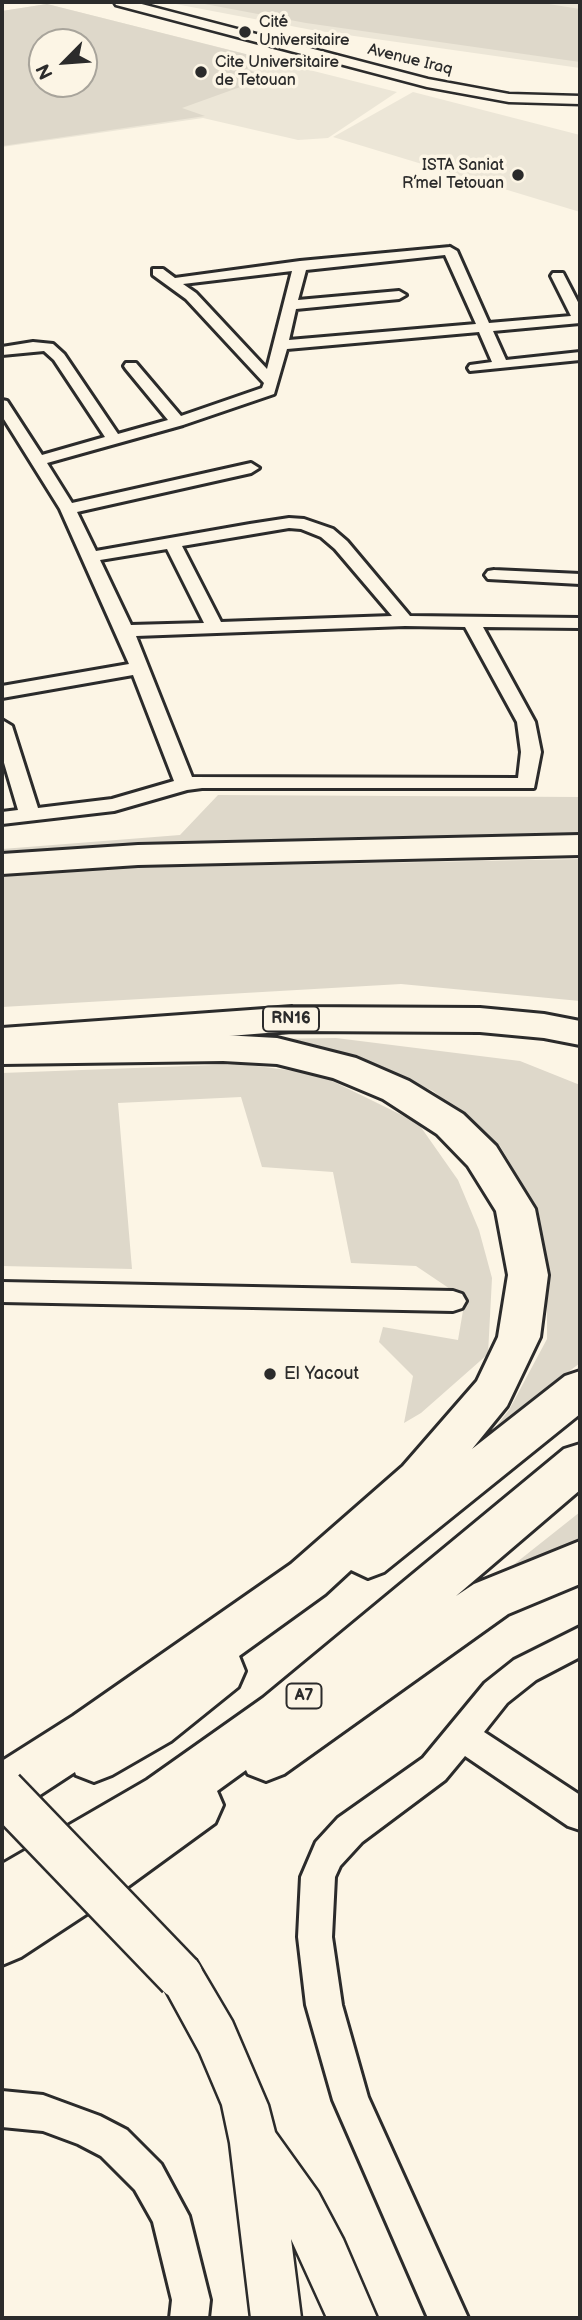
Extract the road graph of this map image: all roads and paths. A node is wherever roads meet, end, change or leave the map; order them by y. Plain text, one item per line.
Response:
1 (120, 2) edge
2 (144, 2) edge
3 (577, 100) edge
4 (300, 265) junction
5 (158, 272) dead end
6 (558, 276) dead end
7 (173, 282) junction
8 (399, 295) dead end
9 (290, 305) junction
10 (580, 319) edge
11 (484, 327) junction
12 (280, 345) junction
13 (2, 351) edge
14 (580, 356) edge
15 (501, 365) junction
16 (131, 366) dead end
17 (475, 368) dead end
18 (271, 382) junction
19 (2, 404) edge
20 (178, 422) junction
21 (114, 440) junction
22 (36, 461) junction
23 (251, 468) dead end
24 (68, 509) junction
25 (172, 542) junction
26 (91, 557) junction
27 (494, 575) dead end
28 (580, 579) edge
29 (405, 621) junction
30 (471, 621) junction
31 (580, 623) edge
32 (215, 628) junction
33 (125, 631) junction
34 (140, 668) junction
35 (2, 692) edge
36 (2, 726) edge
37 (184, 784) junction
38 (30, 815) junction
39 (2, 818) edge
40 (580, 845) edge
41 (2, 864) edge
42 (580, 1013) edge
43 (2, 1022) edge
44 (580, 1033) edge
45 (2, 1041) edge
46 (2, 1051) edge
47 (2, 1292) edge
48 (453, 1301) dead end
49 (580, 1390) edge
50 (580, 1463) edge
51 (580, 1562) edge
52 (580, 1641) edge
53 (463, 1736) junction
54 (2, 1791) edge
55 (2, 1812) edge
56 (580, 1814) edge
57 (2, 1893) edge
58 (2, 1938) edge
59 (2, 2109) edge
60 (254, 2143) junction
61 (189, 2318) edge
62 (276, 2318) edge
63 (352, 2318) edge
64 (448, 2318) edge

1 - 3 street, Avenue Iraq
2 - 3 street, Avenue Iraq
4 - 7 street
4 - 9 street
4 - 11 street
5 - 7 street
6 - 10 street
7 - 18 street
8 - 9 street
9 - 12 street
10 - 11 street
11 - 12 street
11 - 15 street
12 - 18 street
13 - 21 street
14 - 15 street
15 - 17 street
16 - 20 street
18 - 20 street
19 - 22 street
20 - 21 street
21 - 22 street
22 - 24 street
23 - 24 street
24 - 26 street
25 - 26 street
25 - 29 street
25 - 32 street
26 - 33 street
27 - 28 street
29 - 30 street
29 - 32 street
30 - 31 street
30 - 37 street
32 - 33 street
33 - 34 street
34 - 35 street
34 - 37 street
36 - 38 street
37 - 38 street
38 - 39 street
40 - 41 highway
42 - 43 highway, RN16
44 - 45 highway, RN16
46 - 54 highway
47 - 48 street
49 - 55 highway
50 - 57 highway, A7
51 - 58 highway
52 - 53 street
53 - 56 street
53 - 64 street
54 - 60 street, bridge
59 - 61 street
60 - 62 street
60 - 63 street

